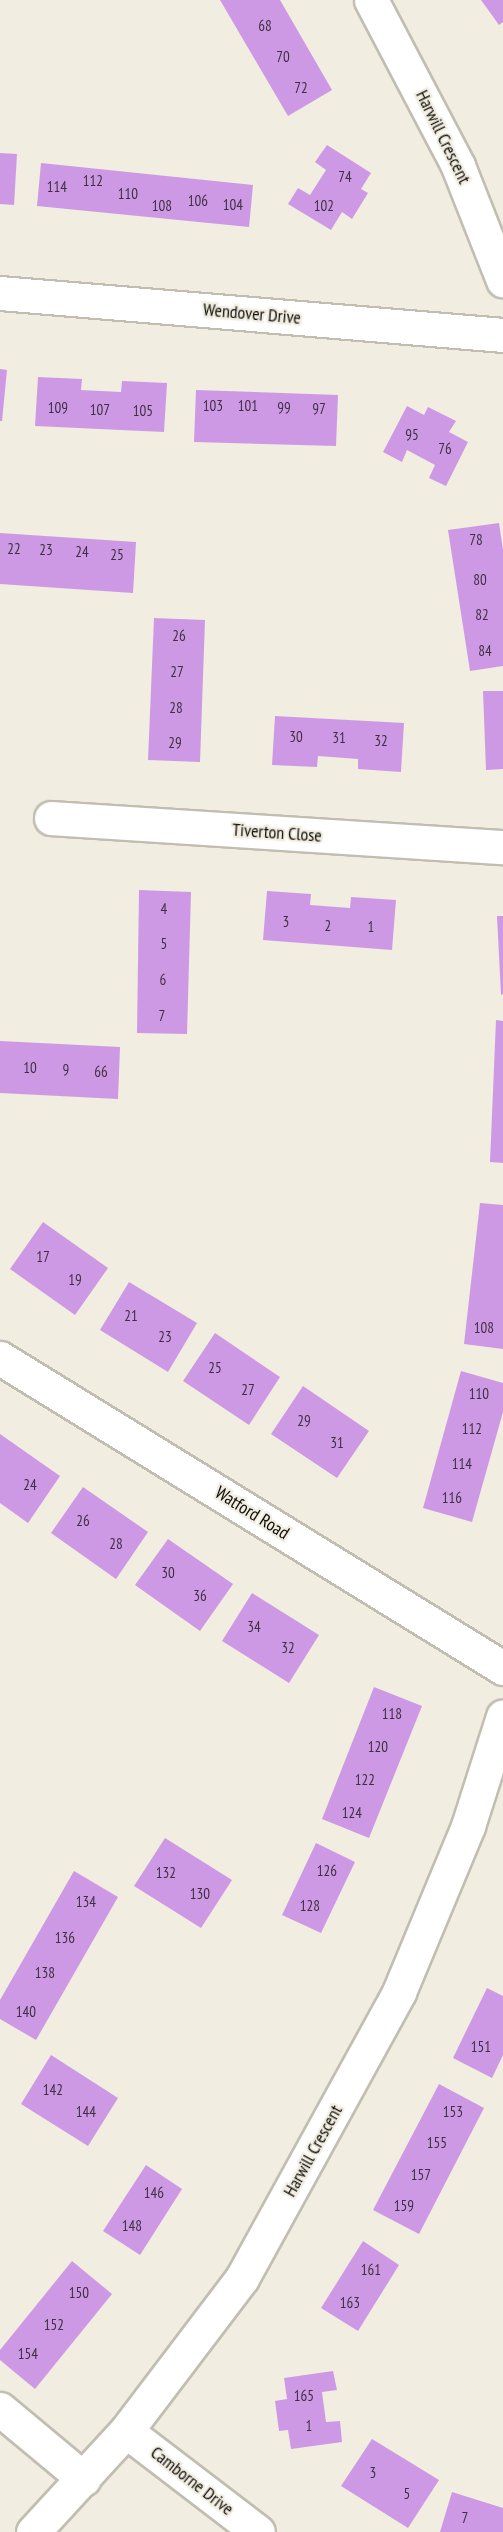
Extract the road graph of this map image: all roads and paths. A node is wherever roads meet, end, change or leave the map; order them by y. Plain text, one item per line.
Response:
1 (371, 0) edge
2 (503, 280) edge
3 (0, 293) edge
4 (503, 334) edge
5 (51, 818) dead end
6 (503, 847) edge
7 (0, 1358) edge
8 (503, 1668) edge
9 (503, 1716) edge
10 (0, 2409) edge
11 (126, 2431) junction
12 (84, 2479) junction
13 (33, 2532) edge
14 (258, 2532) edge

1 - 2 street, Harwill Crescent
3 - 4 street, Wendover Drive
5 - 6 street, Tiverton Close
7 - 8 street, Watford Road
9 - 11 street, Harwill Crescent
10 - 12 street
11 - 12 street, Harwill Crescent
11 - 14 street, Camborne Drive
12 - 13 street, Harwill Crescent

